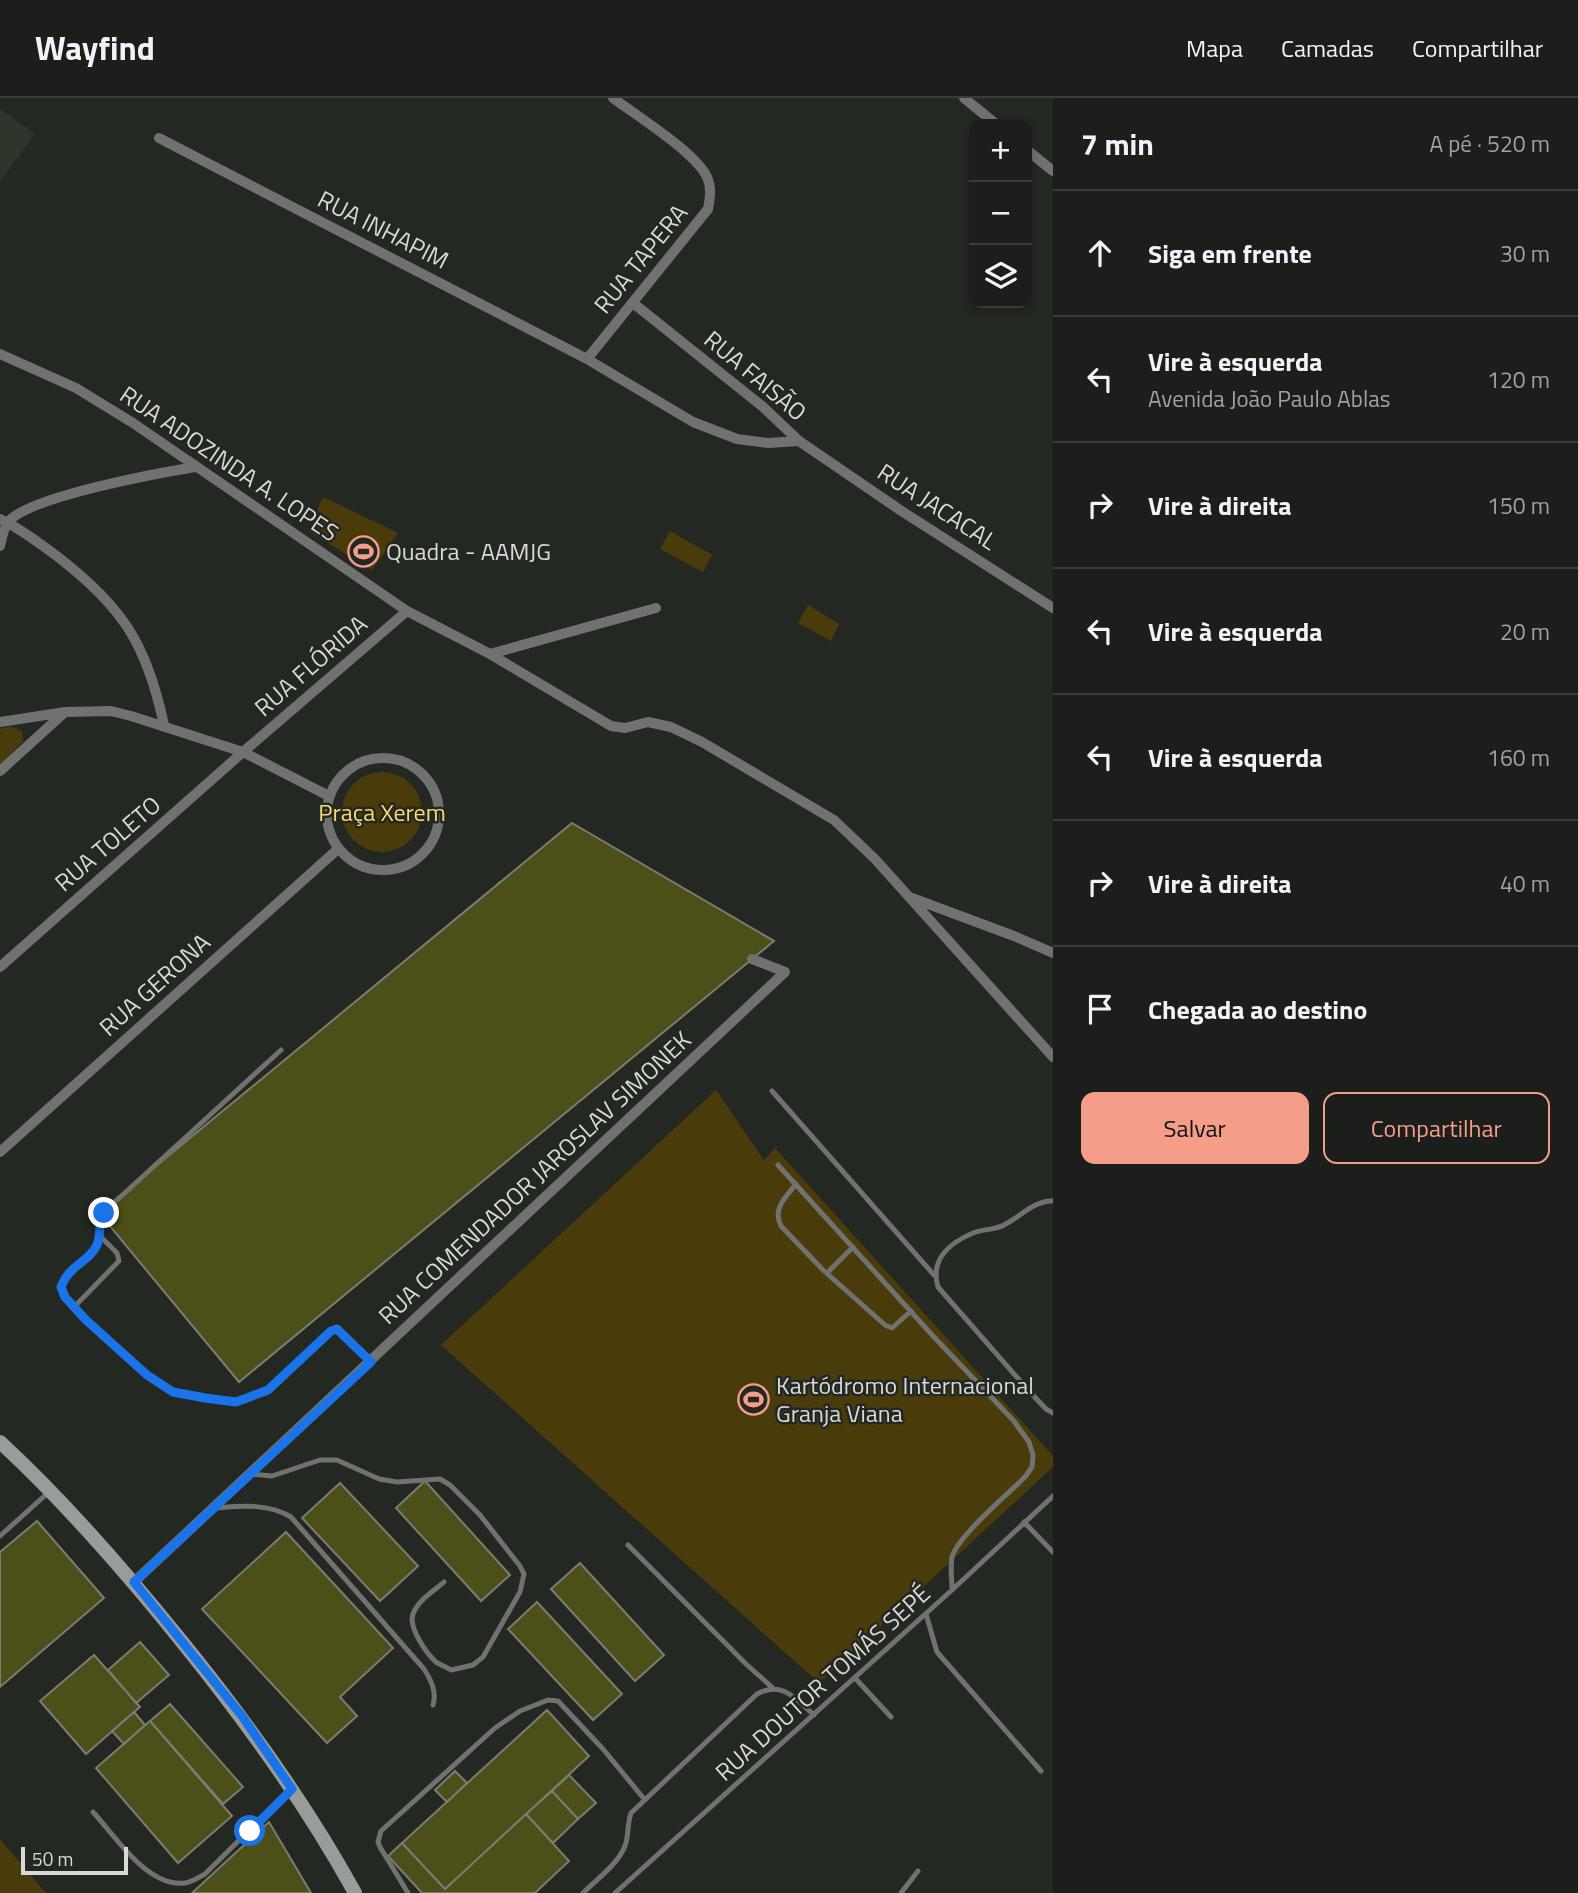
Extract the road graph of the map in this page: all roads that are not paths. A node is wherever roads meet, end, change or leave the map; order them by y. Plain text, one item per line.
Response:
1 (613, 98) edge
2 (964, 98) edge
3 (990, 119) edge
4 (159, 138) dead end
5 (1032, 154) edge
6 (1053, 171) edge
7 (633, 303) junction
8 (0, 354) edge
9 (587, 359) junction
10 (799, 441) junction
11 (195, 467) junction
12 (4, 520) edge
13 (0, 546) edge
14 (656, 608) dead end
15 (1053, 608) edge
16 (407, 611) junction
17 (490, 654) junction
18 (65, 712) junction
19 (0, 722) edge
20 (164, 725) junction
21 (243, 752) junction
22 (0, 771) edge
23 (329, 796) junction
24 (338, 849) junction
25 (909, 898) junction
26 (1053, 953) edge
27 (752, 960) dead end
28 (0, 967) edge
29 (281, 1050) dead end
30 (1053, 1057) edge
31 (772, 1091) dead end
32 (0, 1152) edge
33 (778, 1165) dead end
34 (796, 1184) junction
35 (1053, 1201) edge
36 (98, 1235) junction
37 (853, 1247) junction
38 (827, 1273) junction
39 (935, 1276) junction
40 (74, 1307) junction
41 (911, 1311) junction
42 (371, 1362) junction
43 (1053, 1413) edge
44 (0, 1442) edge
45 (250, 1474) junction
46 (51, 1490) junction
47 (1053, 1496) edge
48 (214, 1508) junction
49 (1024, 1522) junction
50 (0, 1536) edge
51 (628, 1545) dead end
52 (1053, 1552) edge
53 (134, 1582) junction
54 (444, 1582) dead end
55 (953, 1590) junction
56 (926, 1614) junction
57 (855, 1678) junction
58 (773, 1688) junction
59 (433, 1705) dead end
60 (814, 1715) junction
61 (891, 1717) dead end
62 (1041, 1771) dead end
63 (292, 1789) junction
64 (645, 1800) junction
65 (93, 1812) dead end
66 (918, 1871) dead end
67 (355, 1893) edge
68 (408, 1893) edge
69 (583, 1893) edge
70 (615, 1893) edge
71 (901, 1893) edge

1 - 7 street, RUA TAPERA
2 - 3 street
4 - 9 street, RUA INHAPIM
5 - 6 street
7 - 9 street, RUA TAPERA
7 - 10 street, RUA FAISÃO
8 - 11 street, RUA ADOZINDA A. LOPES
9 - 10 street, RUA FAISÃO
10 - 15 street, RUA JACACAL
11 - 12 street
11 - 16 street, RUA ADOZINDA A. LOPES
12 - 13 street
12 - 20 street
14 - 17 street
16 - 17 street, RUA ADOZINDA A. LOPES
16 - 21 street, RUA FLÓRIDA
17 - 25 street, RUA ADOZINDA A. LOPES
18 - 19 street
18 - 20 street
18 - 22 street
20 - 21 street
21 - 23 street
21 - 28 street, RUA TOLETO
23 - 24 street
23 - 24 street
24 - 32 street, RUA GERONA
25 - 26 street
25 - 30 street, RUA ADOZINDA A. LOPES
27 - 42 street, RUA COMENDADOR JAROSLAV SIMONEK
29 - 36 lane
31 - 39 lane
33 - 34 lane
34 - 37 lane
34 - 38 lane
35 - 39 lane
36 - 40 lane
36 - 40 lane
37 - 38 lane
37 - 41 lane
38 - 41 lane
39 - 43 lane
40 - 42 lane
41 - 55 lane
42 - 45 street, RUA COMENDADOR JAROSLAV SIMONEK
44 - 46 street
45 - 48 street, RUA COMENDADOR JAROSLAV SIMONEK
45 - 54 lane
46 - 50 lane
46 - 53 street
47 - 49 lane, RUA DOUTOR TOMÁS SEPÉ
48 - 53 street, RUA COMENDADOR JAROSLAV SIMONEK
48 - 59 lane
49 - 52 lane
49 - 55 lane, RUA DOUTOR TOMÁS SEPÉ
51 - 58 lane
53 - 63 street
55 - 56 lane, RUA DOUTOR TOMÁS SEPÉ
56 - 57 lane, RUA DOUTOR TOMÁS SEPÉ
56 - 62 lane
57 - 60 lane, RUA DOUTOR TOMÁS SEPÉ
57 - 61 lane
58 - 60 lane
58 - 64 lane
60 - 70 lane, RUA DOUTOR TOMÁS SEPÉ
63 - 65 lane
63 - 67 street
64 - 68 lane
64 - 69 lane
66 - 71 lane

